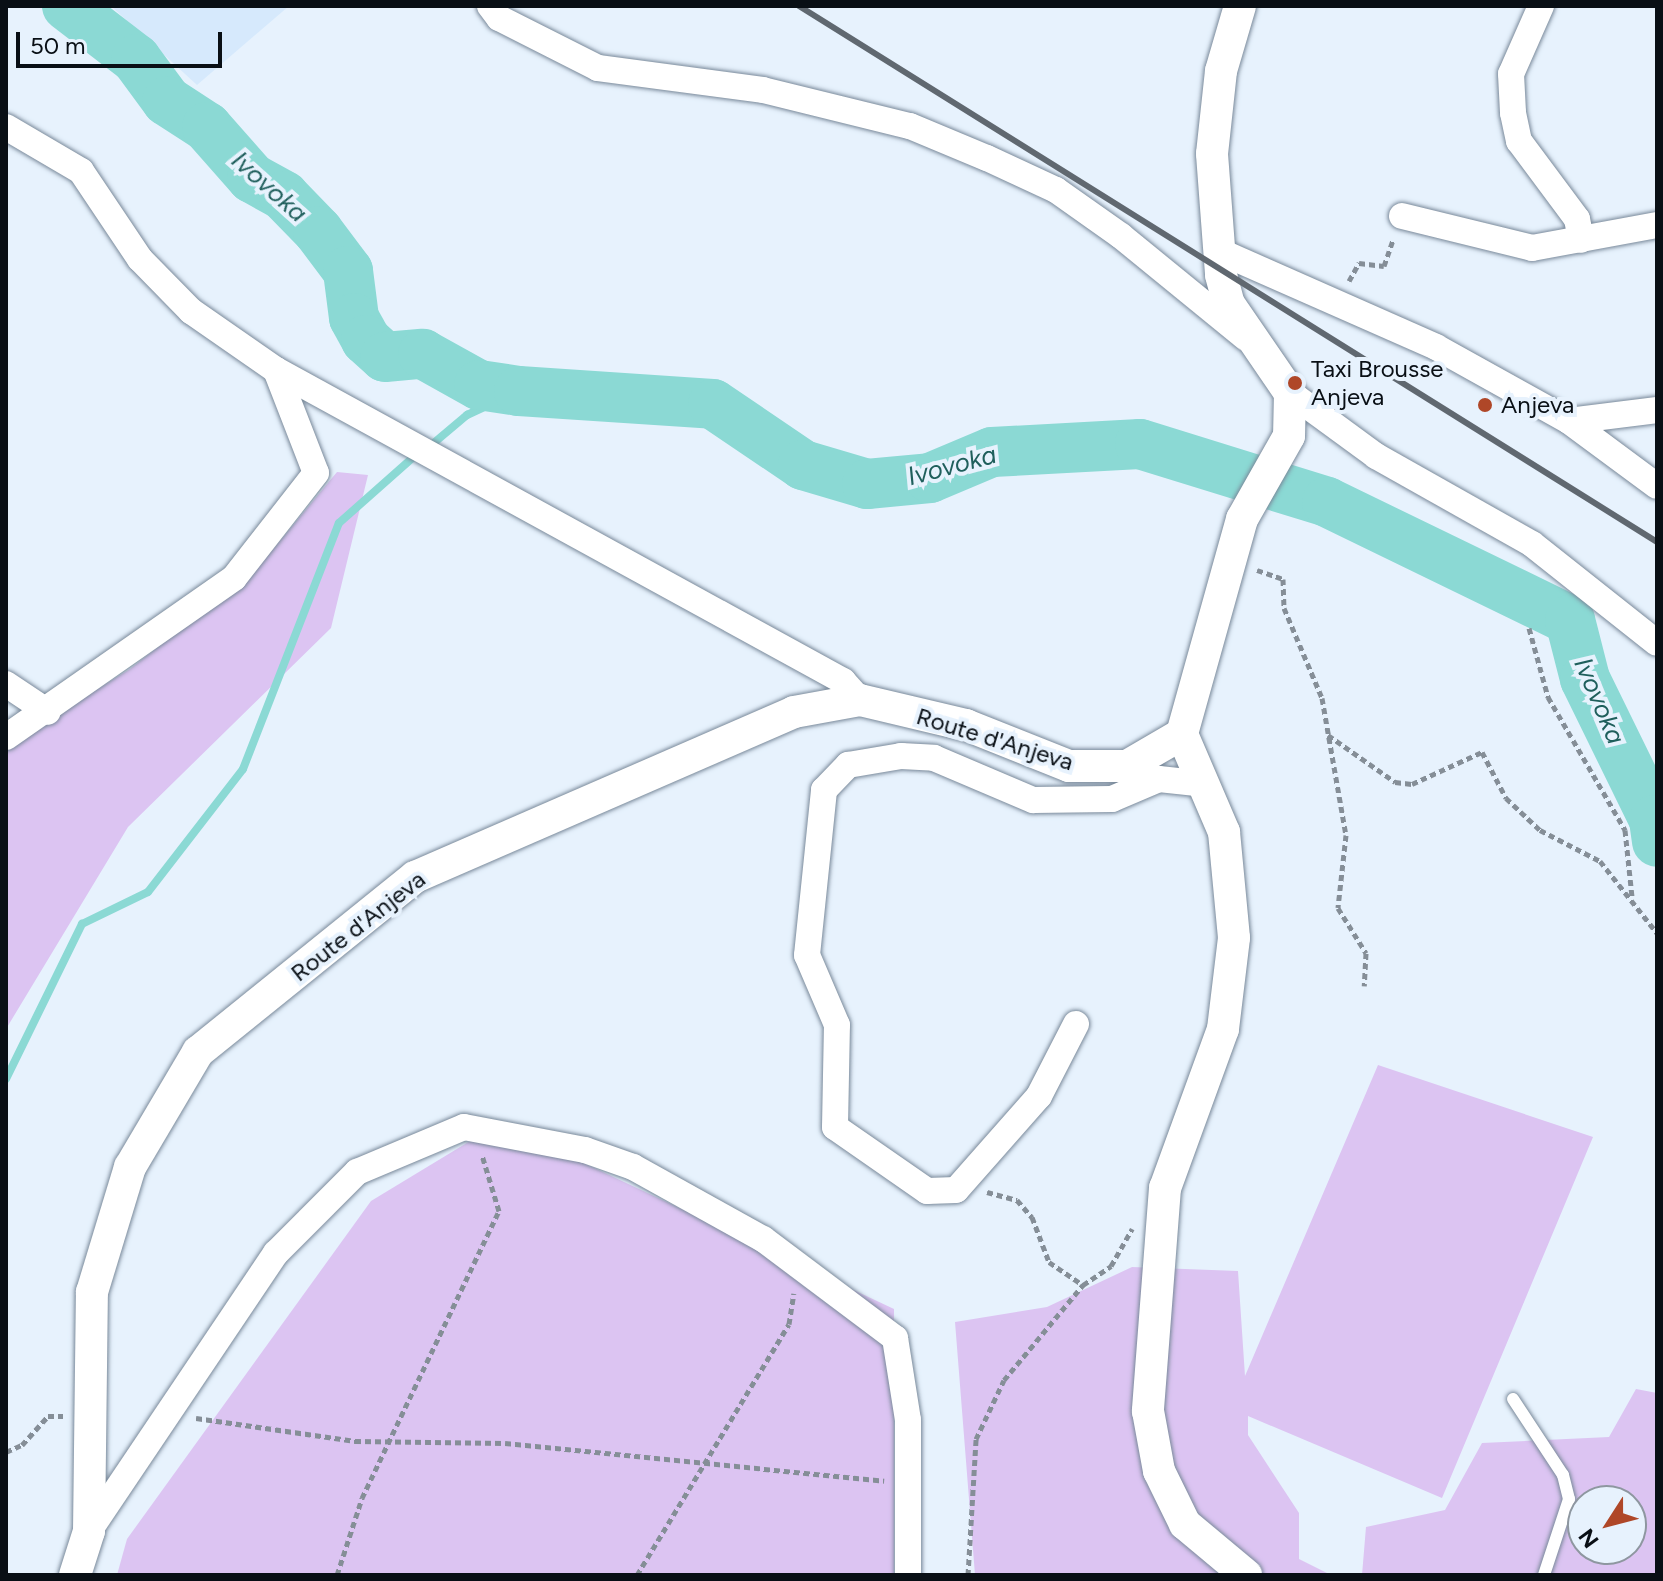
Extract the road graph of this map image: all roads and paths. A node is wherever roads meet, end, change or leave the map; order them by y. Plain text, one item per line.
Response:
1 (490, 6) edge
2 (1240, 6) edge
3 (1541, 6) edge
4 (6, 127) edge
5 (1402, 216) joint
6 (1657, 225) edge
7 (1581, 240) junction
8 (1221, 252) junction
9 (1337, 305) junction
10 (1258, 348) junction
11 (276, 370) junction
12 (1290, 393) junction
13 (1657, 410) edge
14 (1569, 421) junction
15 (1657, 486) edge
16 (1229, 563) junction
17 (1529, 628) dead end
18 (1657, 643) edge
19 (6, 684) edge
20 (860, 700) junction
21 (48, 712) junction
22 (1182, 734) junction
23 (1327, 734) junction
24 (6, 737) edge
25 (1206, 784) junction
26 (1632, 898) junction
27 (1657, 933) edge
28 (1364, 986) dead end
29 (1076, 1024) dead end
30 (492, 1132) junction
31 (977, 1172) junction
32 (1165, 1188) junction
33 (784, 1255) junction
34 (1083, 1285) junction
35 (1513, 1399) dead end
36 (170, 1413) junction
37 (90, 1426) junction
38 (390, 1437) junction
39 (6, 1452) edge
40 (701, 1463) junction
41 (908, 1497) junction
42 (89, 1531) junction
43 (75, 1575) edge
44 (337, 1575) edge
45 (637, 1575) edge
46 (908, 1575) edge
47 (968, 1575) edge
48 (1246, 1575) edge
49 (1544, 1575) edge

1 - 10 street
2 - 8 street
3 - 7 street
4 - 11 street
5 - 7 street
5 - 9 path
6 - 7 street
8 - 9 street
8 - 10 street
9 - 14 street
10 - 12 street
11 - 20 street
11 - 21 street
12 - 16 street
12 - 18 street
13 - 14 street
14 - 15 street
16 - 22 street
16 - 23 path
17 - 26 path
19 - 21 street
20 - 22 street, Route d'Anjeva
20 - 37 street, Route d'Anjeva
21 - 24 street
22 - 25 street
23 - 26 path
23 - 28 path
25 - 31 street
25 - 32 street
26 - 27 path
29 - 31 street
30 - 33 street
30 - 36 street
30 - 38 path
31 - 34 path
32 - 34 path
32 - 48 street
33 - 40 path
33 - 41 street
34 - 47 path
35 - 49 lane
36 - 38 path
36 - 42 street
37 - 39 path
37 - 42 street, Route d'Anjeva
38 - 40 path
38 - 44 path
40 - 41 path
40 - 45 path
41 - 46 street
42 - 43 street, Route d'Anjeva

